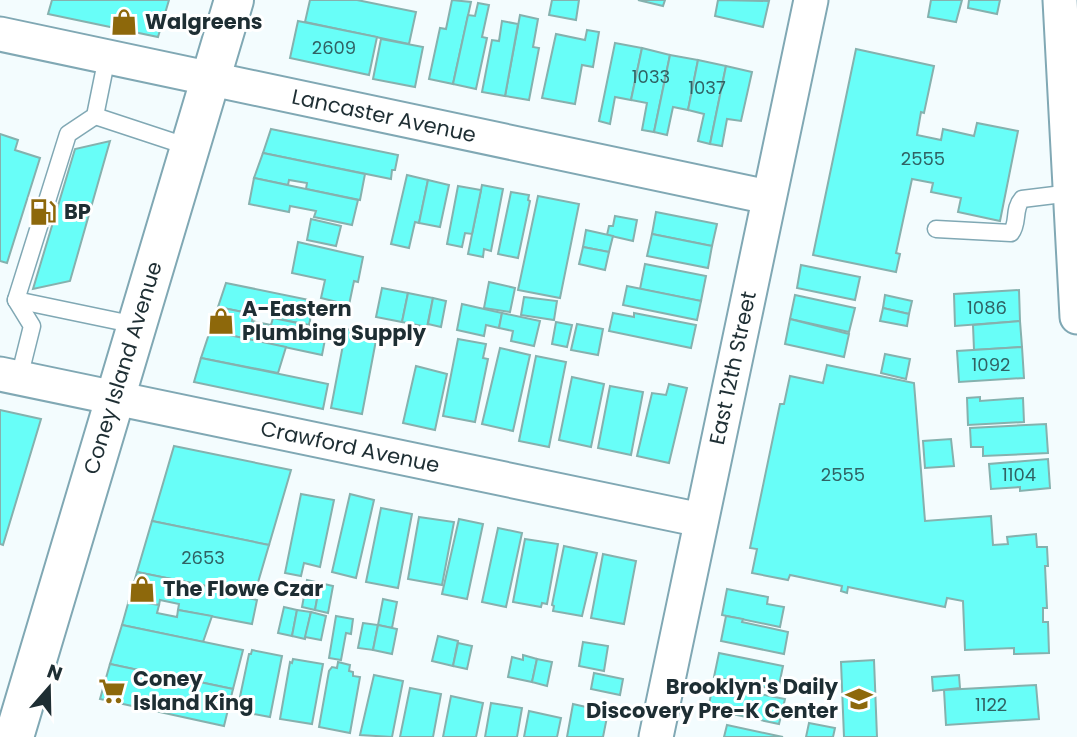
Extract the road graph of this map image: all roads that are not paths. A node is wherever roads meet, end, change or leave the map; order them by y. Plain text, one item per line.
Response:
1 (234, 0) edge
2 (811, 0) edge
3 (1060, 0) edge
4 (0, 34) edge
5 (107, 57) junction
6 (210, 78) junction
7 (95, 116) junction
8 (189, 148) junction
9 (1070, 193) junction
10 (768, 197) junction
11 (936, 229) dead end
12 (16, 300) junction
13 (1077, 317) edge
14 (136, 325) junction
15 (10, 376) edge
16 (114, 398) junction
17 (701, 520) junction
18 (12, 736) edge
19 (656, 737) edge

1 - 6 main road, Coney Island Avenue
2 - 10 street, East 12th Street
3 - 9 street
4 - 5 street, Lancaster Avenue
5 - 6 street, Lancaster Avenue
5 - 7 lane
6 - 8 main road, Coney Island Avenue
6 - 10 street, Lancaster Avenue
7 - 8 lane
7 - 12 lane
8 - 14 main road, Coney Island Avenue
9 - 11 lane
9 - 13 street
10 - 17 street, East 12th Street
12 - 14 lane
12 - 15 lane
14 - 16 main road, Coney Island Avenue
15 - 16 street, Crawford Avenue
16 - 17 street, Crawford Avenue
16 - 18 main road, Coney Island Avenue
17 - 19 street, East 12th Street

